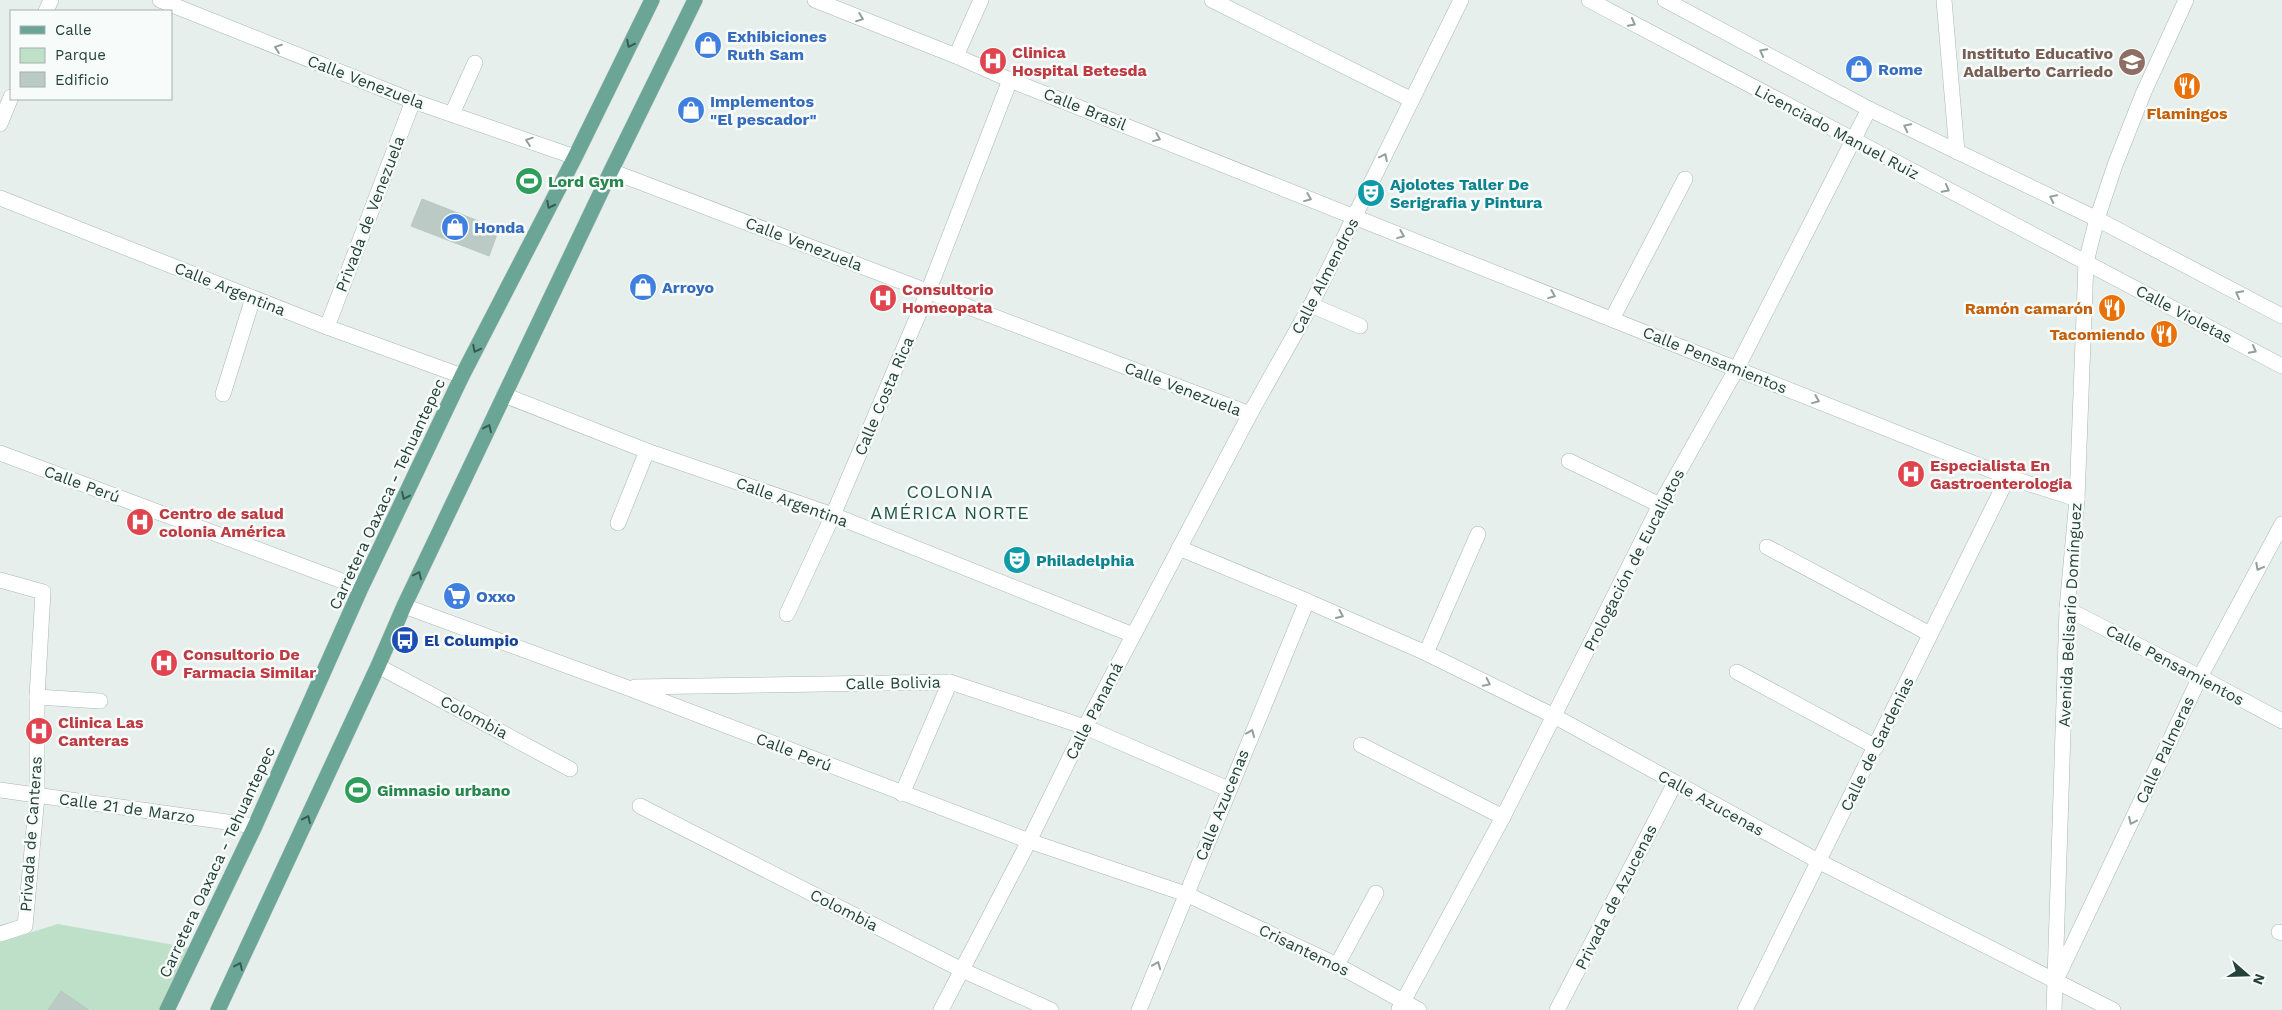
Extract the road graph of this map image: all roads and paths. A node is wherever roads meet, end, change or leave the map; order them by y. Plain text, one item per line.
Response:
1 (160, 0) edge
2 (652, 0) edge
3 (696, 0) edge
4 (815, 0) edge
5 (981, 0) edge
6 (1212, 0) edge
7 (1461, 0) edge
8 (1589, 0) edge
9 (1665, 0) edge
10 (1944, 0) edge
11 (2186, 0) edge
12 (956, 56) junction
13 (475, 63) dead end
14 (1010, 80) junction
15 (10, 99) edge
16 (1412, 100) junction
17 (413, 101) junction
18 (1869, 109) junction
19 (452, 114) junction
20 (0, 124) edge
21 (1854, 141) junction
22 (1957, 152) junction
23 (575, 157) junction
24 (611, 171) junction
25 (1685, 179) dead end
26 (0, 198) edge
27 (1355, 217) junction
28 (2097, 219) junction
29 (2086, 262) junction
30 (928, 292) junction
31 (254, 298) junction
32 (1311, 305) junction
33 (2282, 316) edge
34 (1612, 319) junction
35 (1360, 326) dead end
36 (327, 327) junction
37 (2282, 366) edge
38 (1737, 368) junction
39 (462, 376) junction
40 (223, 394) dead end
41 (504, 395) junction
42 (1250, 414) junction
43 (647, 451) junction
44 (0, 453) edge
45 (1569, 461) dead end
46 (2008, 477) junction
47 (2077, 499) junction
48 (1660, 505) junction
49 (833, 515) junction
50 (618, 523) dead end
51 (2282, 524) edge
52 (1478, 534) dead end
53 (1767, 547) dead end
54 (1180, 548) junction
55 (0, 580) edge
56 (361, 588) junction
57 (1306, 601) junction
58 (404, 606) junction
59 (2067, 609) junction
60 (787, 614) dead end
61 (1930, 634) junction
62 (1134, 635) junction
63 (1426, 653) junction
64 (378, 666) junction
65 (1736, 672) dead end
66 (2200, 676) junction
67 (950, 682) junction
68 (628, 688) junction
69 (37, 697) junction
70 (100, 701) dead end
71 (1554, 716) junction
72 (2282, 722) edge
73 (1085, 726) junction
74 (1361, 745) dead end
75 (1876, 747) junction
76 (570, 768) dead end
77 (1675, 783) junction
78 (1228, 789) junction
79 (0, 790) edge
80 (902, 794) junction
81 (37, 796) junction
82 (640, 806) dead end
83 (1502, 817) junction
84 (255, 826) junction
85 (1029, 841) junction
86 (1820, 862) junction
87 (1376, 893) dead end
88 (1186, 894) junction
89 (0, 934) edge
90 (1337, 965) junction
91 (962, 970) junction
92 (2056, 980) junction
93 (1401, 1005) edge
94 (167, 1010) edge
95 (218, 1010) edge
96 (941, 1010) edge
97 (1051, 1010) edge
98 (1139, 1010) edge
99 (1420, 1010) edge
100 (1557, 1010) edge
101 (1745, 1010) edge
102 (2054, 1010) edge
103 (2113, 1010) edge

17 -> 1 street, Calle Venezuela
2 -> 23 main road, Carretera Oaxaca - Tehuantepec
3 - 24 main road
4 -> 12 street, Calle Brasil
5 - 12 street
6 - 16 street
7 - 16 street, Calle Almendros
8 -> 21 street, Licenciado Manuel Ruiz
18 -> 9 street
10 - 22 street
11 - 28 street, Avenida Belisario Domínguez
12 - 14 street, Calle Brasil
13 - 19 street
14 -> 27 street, Calle Brasil
14 - 30 street, Calle Costa Rica
15 - 20 street
27 -> 16 street, Calle Almendros
17 - 19 street, Calle Venezuela
17 - 36 street, Privada de Venezuela
18 - 21 street, Prologación de Eucaliptos
22 -> 18 street
23 -> 19 street, Calle Venezuela
21 -> 29 street, Licenciado Manuel Ruiz
21 - 38 street, Prologación de Eucaliptos
28 -> 22 street
23 -> 39 main road, Carretera Oaxaca - Tehuantepec
24 - 30 street, Calle Venezuela
24 - 41 main road
25 - 34 street
26 - 31 street, Calle Argentina
27 - 32 street, Calle Almendros
27 -> 34 street, Calle Pensamientos
28 - 29 street, Avenida Belisario Domínguez
33 -> 28 street
29 -> 37 street, Calle Violetas
29 - 47 street, Avenida Belisario Domínguez
30 - 42 street, Calle Venezuela
30 - 49 street, Calle Costa Rica
31 - 36 street, Calle Argentina
31 - 40 street
32 - 35 street
32 - 42 street, Calle Almendros
34 - 38 street, Calle Pensamientos
36 - 39 street, Calle Argentina
38 -> 46 street, Calle Pensamientos
38 - 48 street, Prologación de Eucaliptos
39 -> 56 main road, Carretera Oaxaca - Tehuantepec
41 - 43 street, Calle Argentina
58 -> 41 main road
42 - 54 street, Calle Panamá
43 - 49 street, Calle Argentina
43 - 50 street
44 - 56 street, Calle Perú
45 - 48 street
46 - 47 street, Calle Pensamientos
46 - 61 street, Calle de Gardenias
47 - 59 street, Avenida Belisario Domínguez
48 - 71 street, Prologación de Eucaliptos
49 - 60 street, Calle Costa Rica
49 - 62 street, Calle Argentina
51 -> 66 street, Calle Palmeras
52 - 63 street
53 - 61 street
54 - 57 street, Calle Azucenas
54 - 62 street, Calle Panamá
55 - 69 street, Privada de Canteras
56 - 84 main road, Carretera Oaxaca - Tehuantepec
57 -> 63 street, Calle Azucenas
78 -> 57 street, Calle Azucenas
58 - 64 main road
58 - 68 street, Calle Perú
59 - 66 street, Calle Pensamientos
59 - 92 street, Avenida Belisario Domínguez
61 - 75 street, Calle de Gardenias
62 - 73 street, Calle Panamá
63 -> 71 street, Calle Azucenas
64 - 76 street, Colombia
95 -> 64 main road
65 - 75 street
66 - 72 street, Calle Pensamientos
66 -> 92 street, Calle Palmeras
67 - 68 street, Calle Bolivia
67 - 73 street, Calle Bolivia
67 - 80 street
68 - 80 street, Calle Perú
69 - 70 street
69 - 81 street, Privada de Canteras
71 - 77 street, Calle Azucenas
71 - 83 street, Prologación de Eucaliptos
73 - 78 street, Calle Bolivia
73 - 85 street, Calle Panamá
74 - 83 street
75 - 86 street, Calle de Gardenias
77 - 86 street, Calle Azucenas
77 - 100 street, Privada de Azucenas
78 - 88 street, Calle Azucenas
79 - 81 street, Calle 21 de Marzo
80 - 85 street, Calle Perú
81 - 84 street, Calle 21 de Marzo
81 - 89 street, Privada de Canteras
82 - 91 street, Colombia
83 - 93 street, Prologación de Eucaliptos
84 - 94 main road, Carretera Oaxaca - Tehuantepec
85 - 88 street, Calle Perú
85 - 91 street, Calle Panamá
86 - 92 street, Calle Azucenas
86 - 101 street, Calle de Gardenias
87 - 90 street
88 - 90 street, Crisantemos
98 -> 88 street, Calle Azucenas
90 - 93 street, Crisantemos
91 - 96 street, Calle Panamá
91 - 97 street, Colombia
92 - 102 street, Avenida Belisario Domínguez
92 - 103 street, Calle Azucenas
93 - 99 street, Crisantemos

